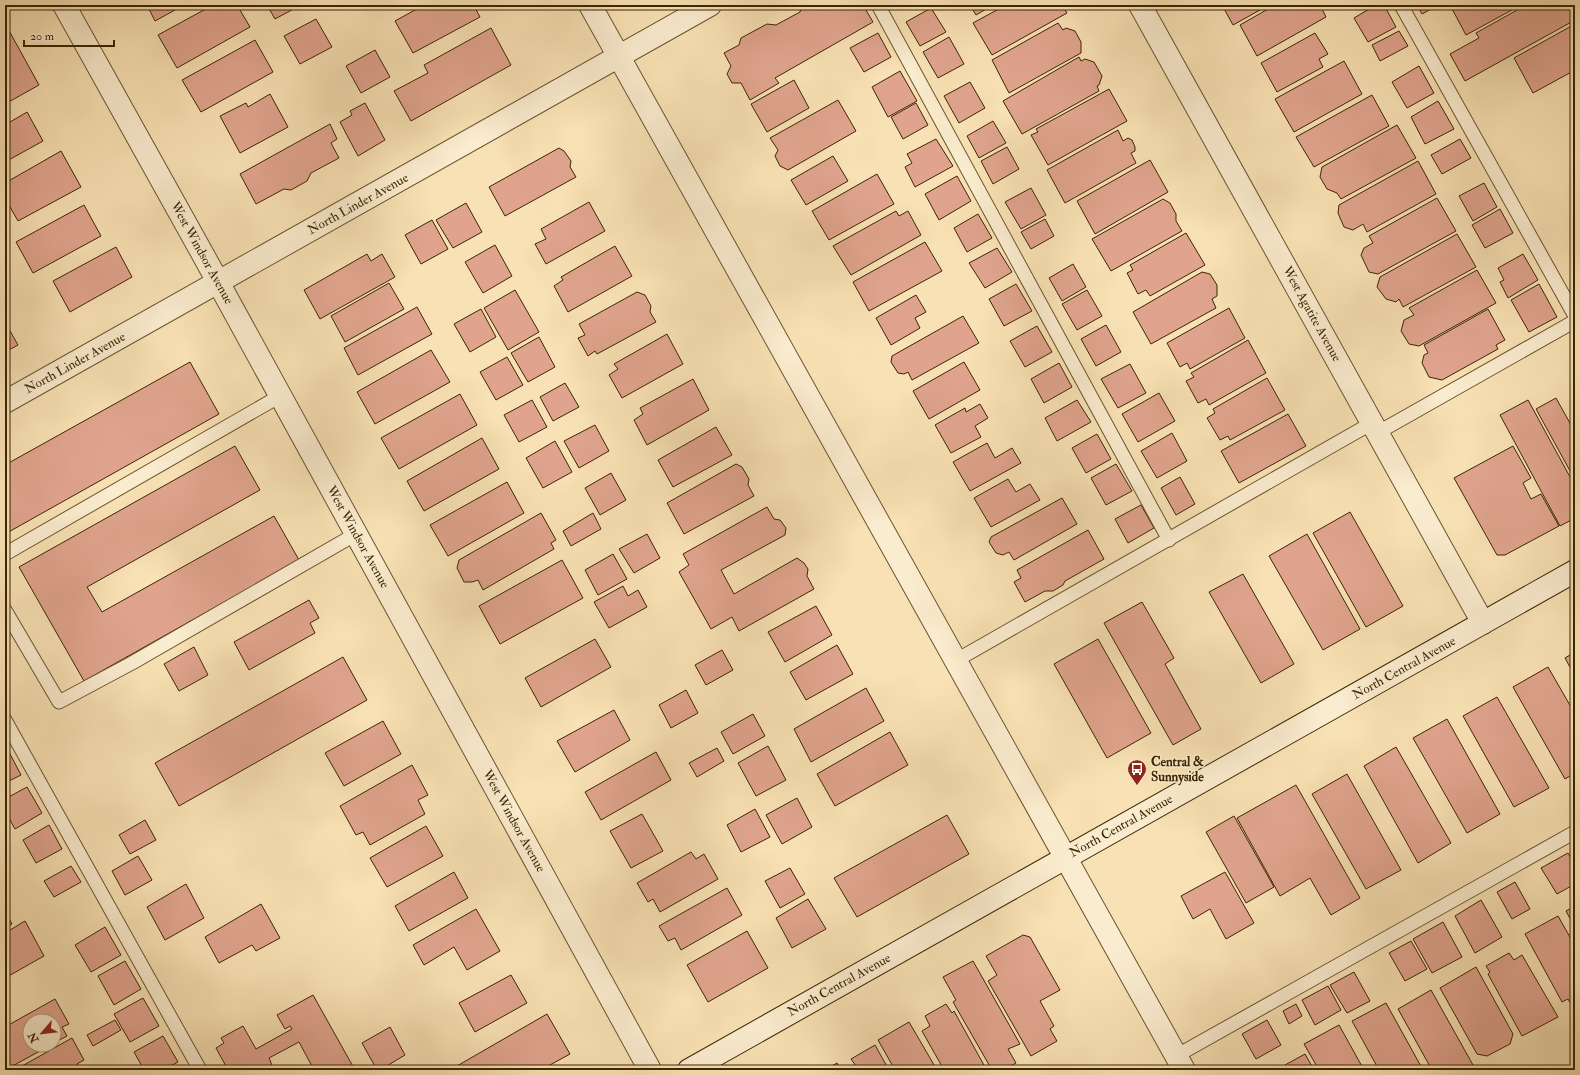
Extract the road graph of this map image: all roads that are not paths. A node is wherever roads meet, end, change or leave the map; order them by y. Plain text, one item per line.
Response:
1 (64, 5) edge
2 (590, 5) edge
3 (710, 5) edge
4 (878, 5) edge
5 (1140, 5) edge
6 (1401, 5) edge
7 (619, 57) junction
8 (218, 283) junction
9 (1575, 316) edge
10 (1575, 321) edge
11 (280, 396) junction
12 (5, 402) edge
13 (1375, 428) junction
14 (356, 534) junction
15 (1169, 540) junction
16 (5, 554) edge
17 (1575, 571) edge
18 (5, 610) edge
19 (1483, 623) junction
20 (956, 661) junction
21 (5, 720) edge
22 (1575, 832) edge
23 (1065, 858) junction
24 (1180, 1063) edge
25 (200, 1070) edge
26 (650, 1070) edge
27 (689, 1070) edge

1 - 8 street, West Windsor Avenue
2 - 7 street
3 - 7 street, North Linder Avenue
4 - 15 lane
5 - 13 street, West Agatite Avenue
6 - 9 lane
7 - 8 street, North Linder Avenue
7 - 20 street
8 - 11 street, West Windsor Avenue
8 - 12 street, North Linder Avenue
10 - 13 lane
11 - 14 street, West Windsor Avenue
11 - 16 lane
13 - 15 lane
13 - 19 street, West Agatite Avenue
14 - 18 lane
14 - 26 street, West Windsor Avenue
15 - 20 lane
17 - 19 street, North Central Avenue
19 - 23 street, North Central Avenue
20 - 23 street
21 - 25 lane
22 - 24 lane
23 - 24 street
23 - 27 street, North Central Avenue

